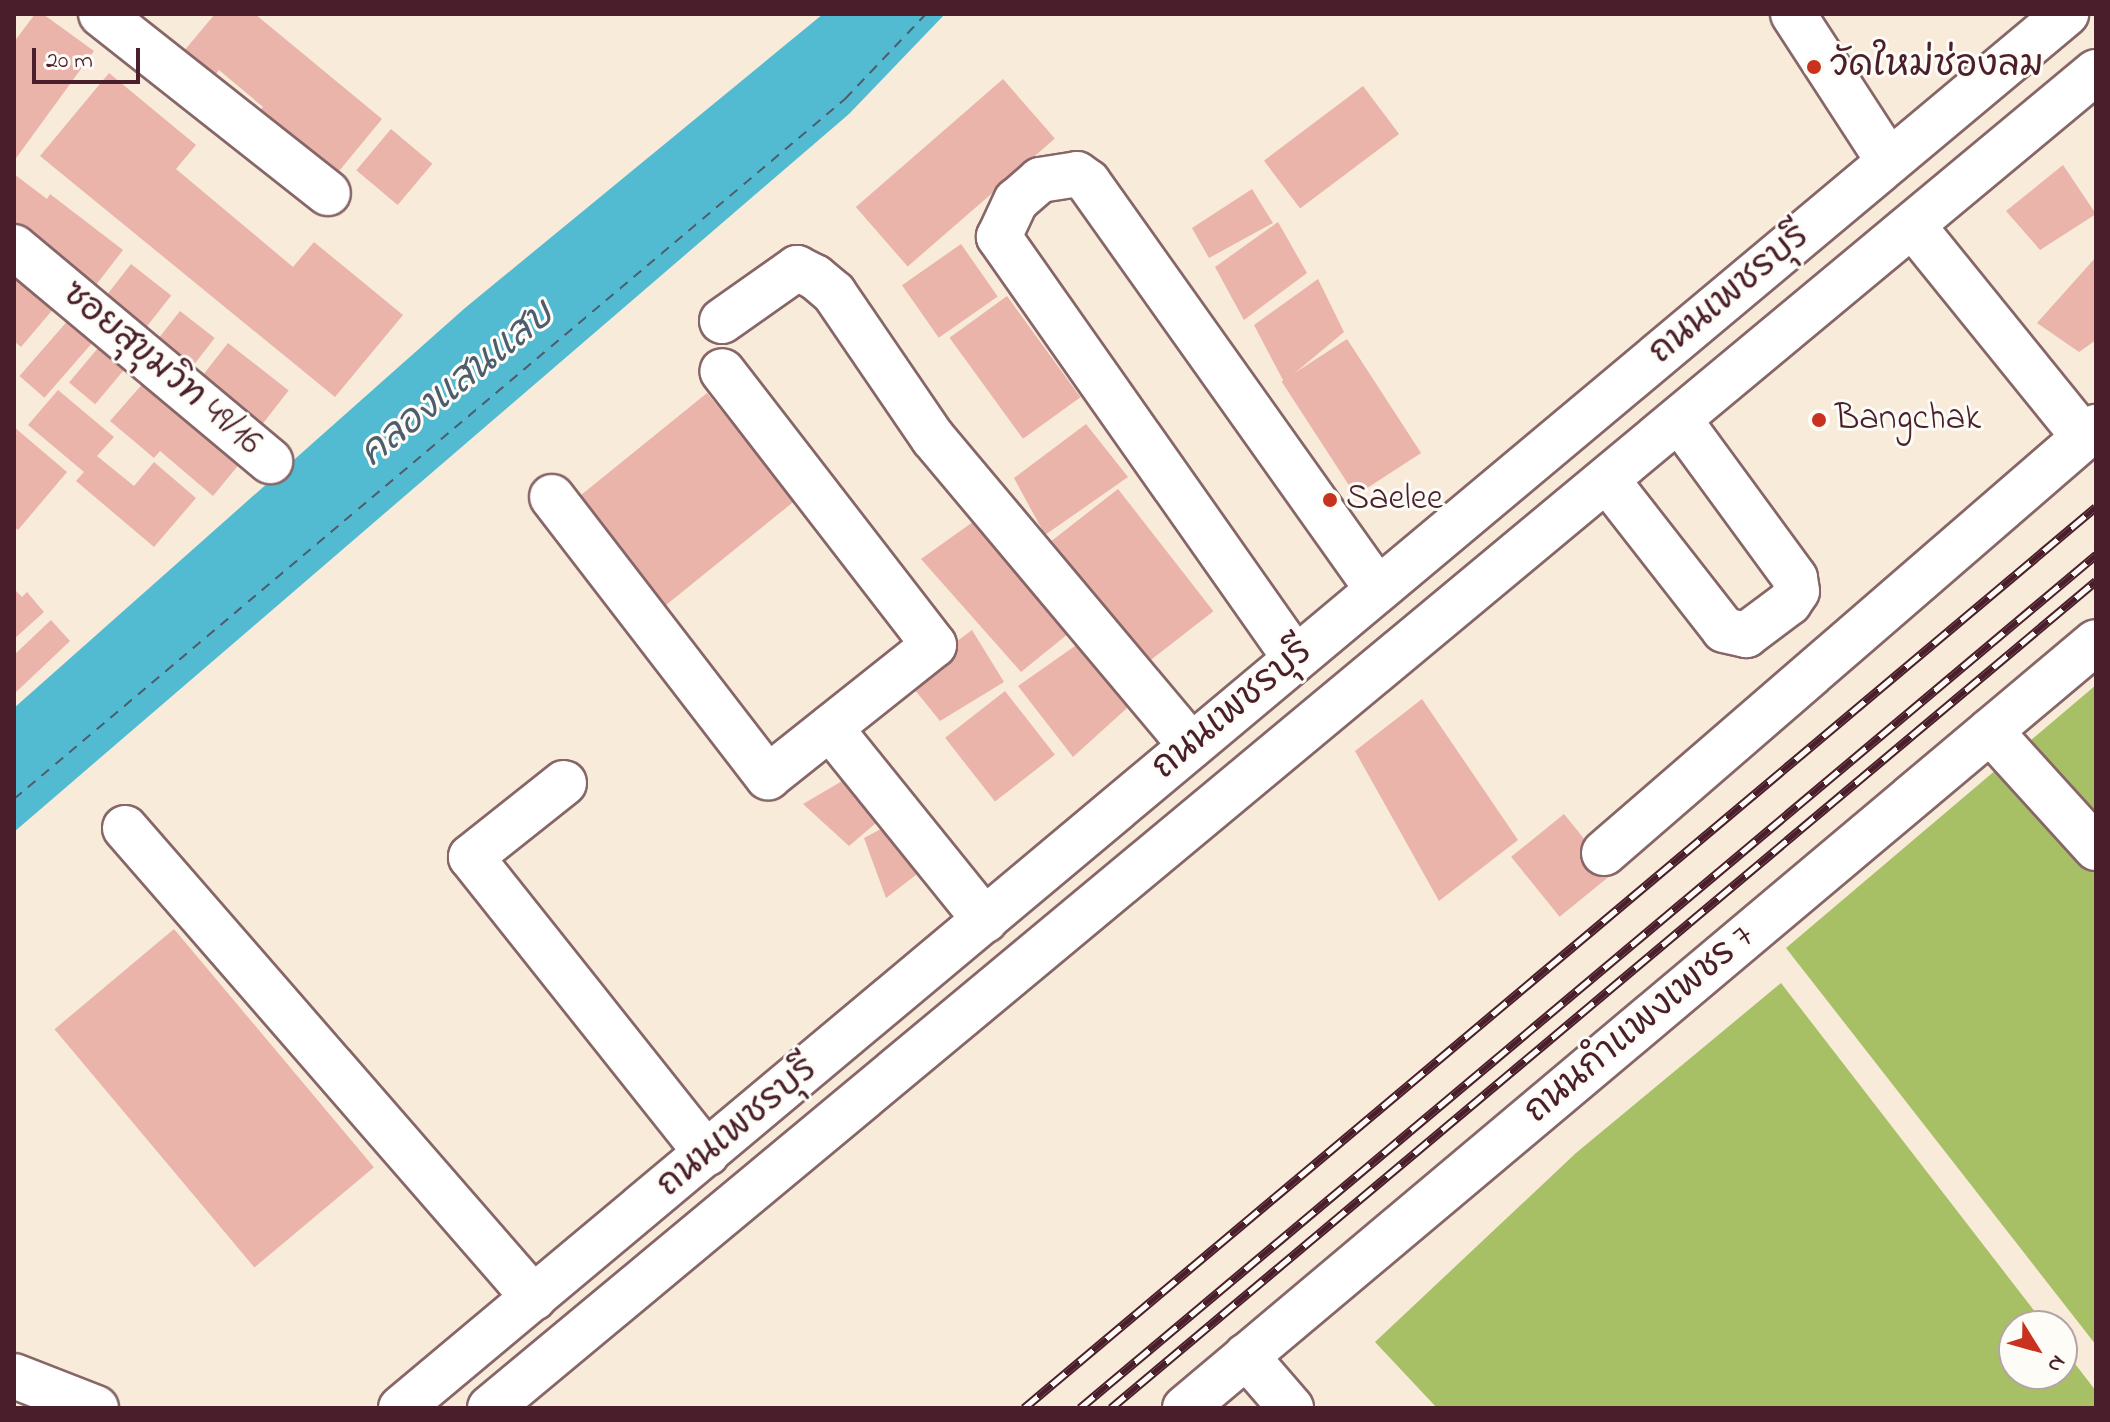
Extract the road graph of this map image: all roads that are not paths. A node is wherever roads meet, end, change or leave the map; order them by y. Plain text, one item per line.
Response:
1 (101, 14) edge
2 (1793, 14) edge
3 (2066, 14) edge
4 (2096, 72) edge
5 (1889, 162) junction
6 (328, 193) dead end
7 (1844, 200) junction
8 (1898, 239) junction
9 (14, 247) edge
10 (722, 321) dead end
11 (722, 371) dead end
12 (1680, 421) junction
13 (2090, 432) edge
14 (270, 461) dead end
15 (1607, 480) junction
16 (552, 497) dead end
17 (1377, 588) junction
18 (2096, 642) edge
19 (1295, 658) junction
20 (830, 728) junction
21 (1990, 731) junction
22 (1191, 746) junction
23 (564, 783) dead end
24 (125, 828) dead end
25 (2096, 848) edge
26 (1604, 853) dead end
27 (985, 920) junction
28 (707, 1154) junction
29 (534, 1298) junction
30 (1246, 1356) junction
31 (14, 1376) edge
32 (96, 1408) edge
33 (401, 1408) edge
34 (490, 1408) edge
35 (1185, 1408) edge
36 (1291, 1408) edge

1 - 6 main road
2 - 5 main road
3 - 5 main road, ถนนเพชรบุรี
4 - 8 main road, ถนนเพชรบุรี
5 - 7 main road, ถนนเพชรบุรี
7 - 8 main road
7 - 17 main road, ถนนเพชรบุรี
8 - 12 main road, ถนนเพชรบุรี
8 - 13 main road
9 - 14 main road, ซอยสุขุมวิท 49/16
10 - 22 main road
11 - 20 main road
12 - 15 main road, ถนนเพชรบุรี
12 - 15 main road
13 - 26 main road
15 - 34 main road, ถนนเพชรบุรี
16 - 20 main road
17 - 19 main road, ถนนเพชรบุรี
17 - 19 main road
18 - 21 main road, ถนนกำแพงเพชร 7
19 - 22 main road, ถนนเพชรบุรี
20 - 27 main road
21 - 25 main road
21 - 30 main road, ถนนกำแพงเพชร 7
22 - 27 main road, ถนนเพชรบุรี
23 - 28 main road
24 - 29 main road
27 - 28 main road, ถนนเพชรบุรี
28 - 29 main road, ถนนเพชรบุรี
29 - 33 main road, ถนนเพชรบุรี
30 - 35 main road, ถนนกำแพงเพชร 7
30 - 36 main road
31 - 32 main road

